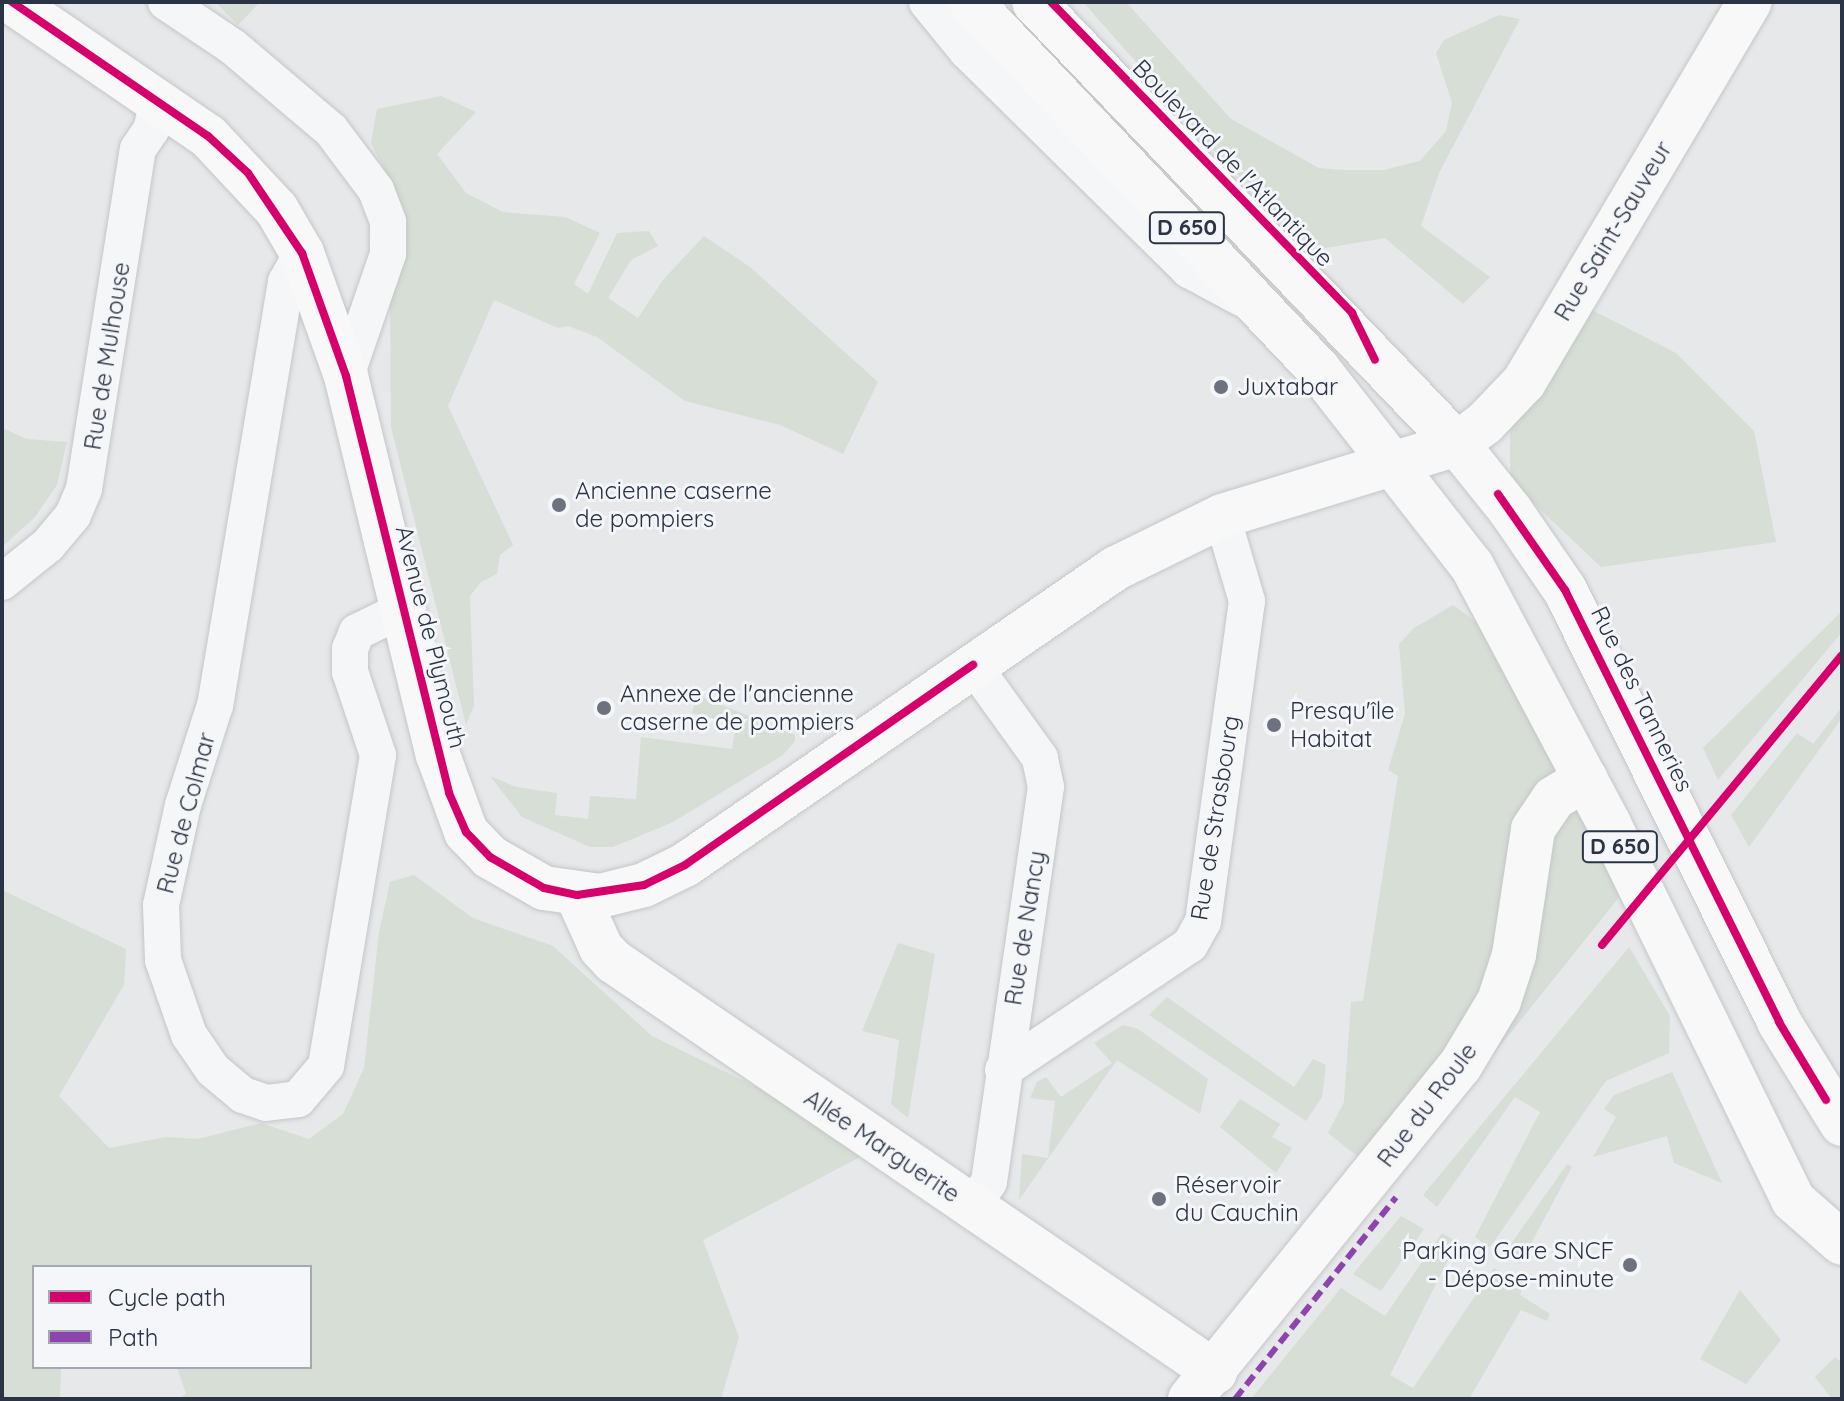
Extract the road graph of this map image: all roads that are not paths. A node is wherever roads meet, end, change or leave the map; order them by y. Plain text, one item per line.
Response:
1 (12, 2) edge
2 (166, 2) edge
3 (927, 2) edge
4 (971, 2) edge
5 (1034, 2) edge
6 (1750, 2) edge
7 (158, 101) junction
8 (302, 253) junction
9 (1261, 309) junction
10 (346, 376) junction
11 (1457, 444) junction
12 (1393, 464) junction
13 (1222, 516) junction
14 (2, 582) edge
15 (404, 609) junction
16 (973, 665) junction
17 (1586, 779) junction
18 (577, 895) junction
19 (1003, 1070) junction
20 (1841, 1123) edge
21 (972, 1207) junction
22 (1842, 1243) edge
23 (1203, 1385) edge

1 - 7 main road, Avenue de Plymouth
2 - 10 street
3 - 9 street
4 - 9 main road, D 650
5 - 11 main road, Boulevard de l'Atlantique / D 650
6 - 11 main road, Rue Saint-Sauveur
7 - 8 main road, Avenue de Plymouth
7 - 14 street, Rue de Mulhouse
8 - 10 main road, Avenue de Plymouth
8 - 15 street, Rue de Colmar
9 - 12 main road, D 650
10 - 15 main road, Avenue de Plymouth
11 - 12 main road, Avenue de Plymouth
11 - 20 main road, Rue des Tanneries / D 650
12 - 13 main road, Avenue de Plymouth
12 - 17 main road, D 650
13 - 16 main road, Avenue de Plymouth
13 - 19 street, Rue de Strasbourg
15 - 18 main road, Avenue de Plymouth
16 - 18 main road, Avenue de Plymouth
16 - 19 street, Rue de Nancy
17 - 22 main road, D 650
17 - 23 main road, Rue du Roule
18 - 21 main road, Allée Marguerite
19 - 21 street, Rue de Nancy
21 - 23 main road, Allée Marguerite

